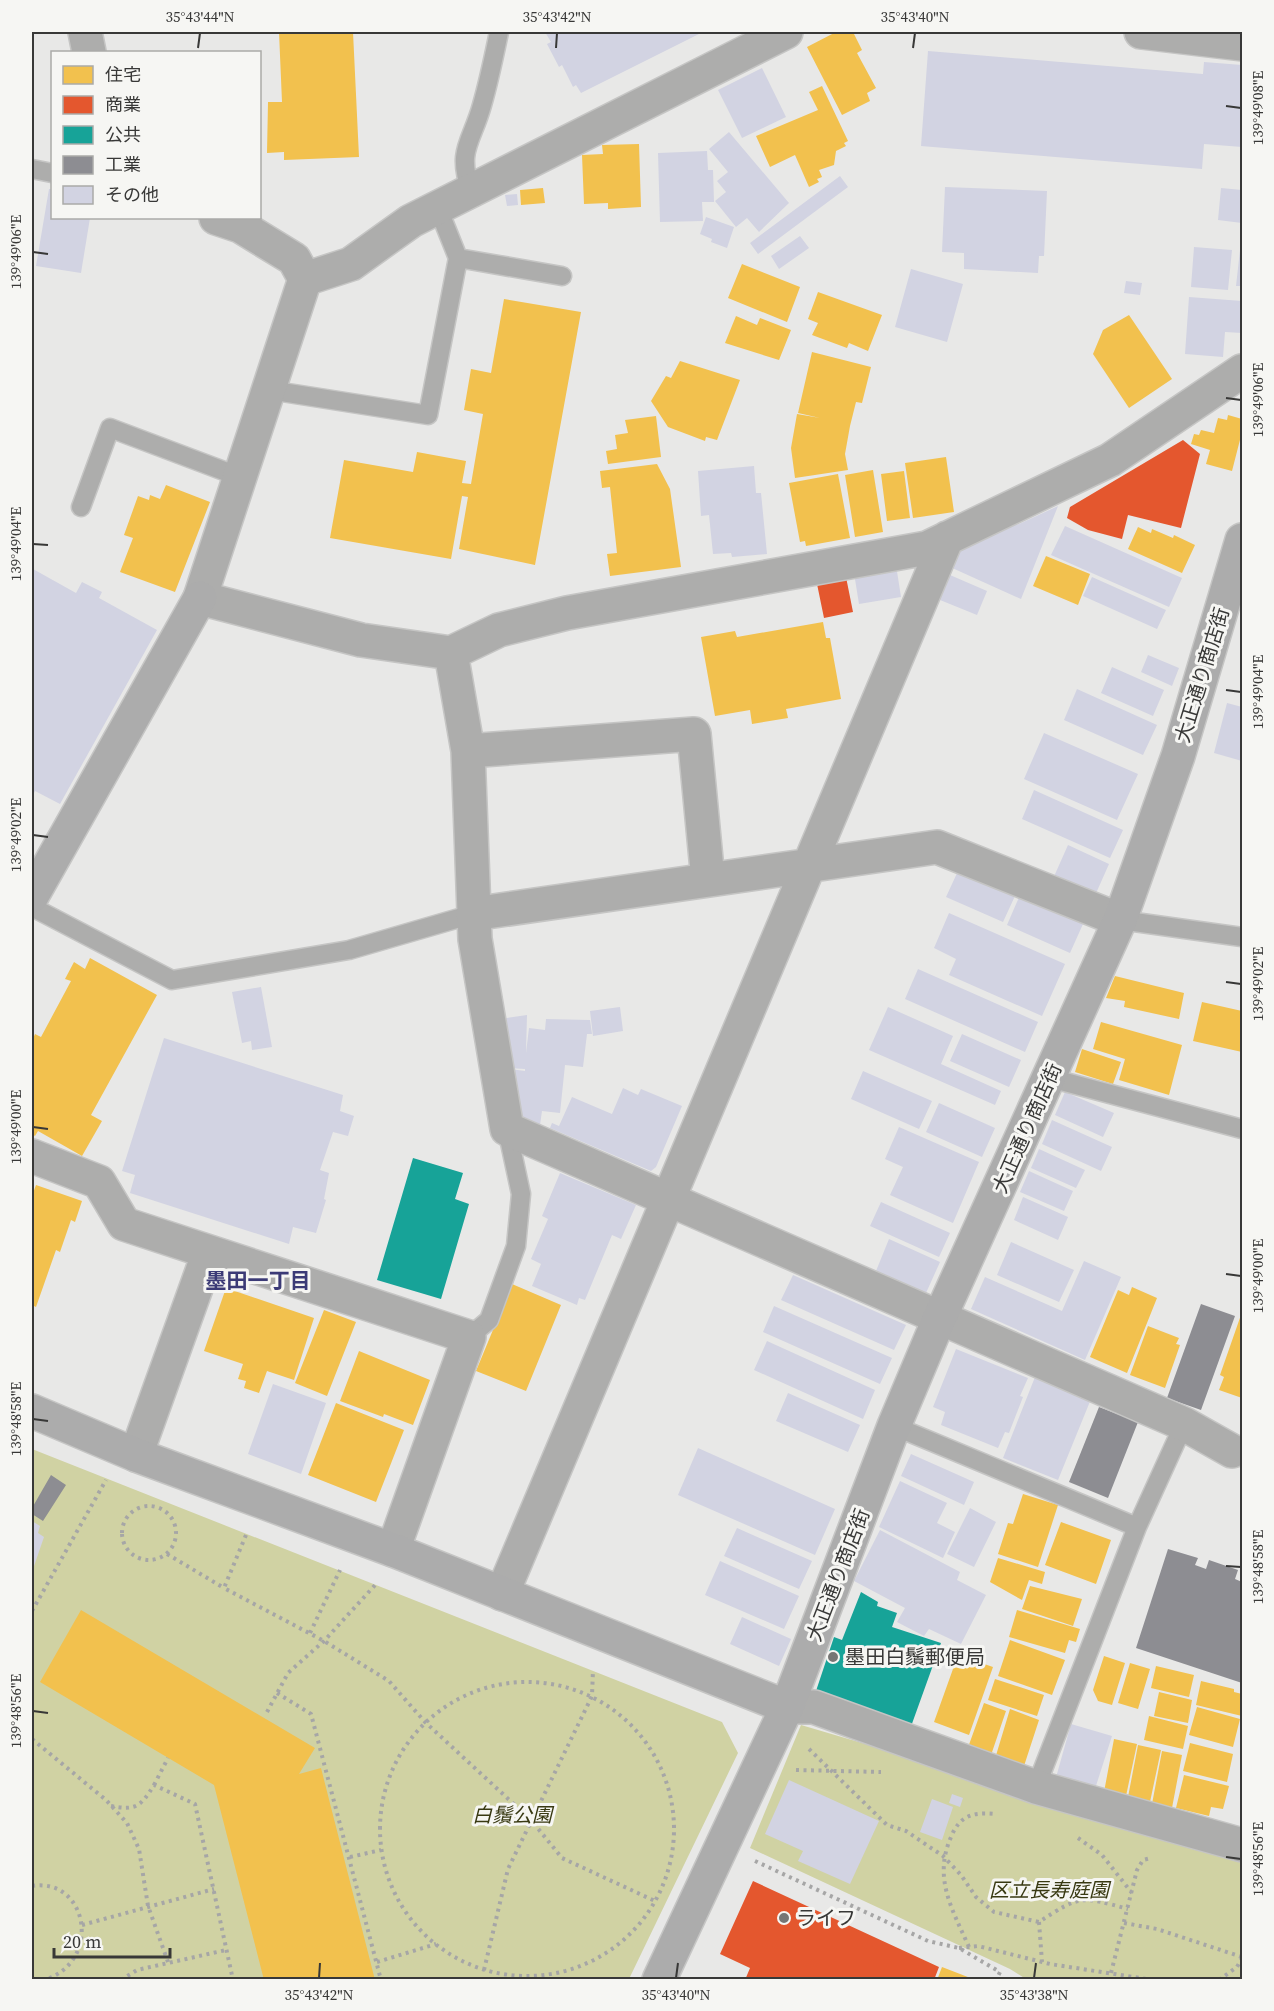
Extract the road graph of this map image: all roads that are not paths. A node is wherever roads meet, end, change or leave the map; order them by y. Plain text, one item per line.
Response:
1 (85, 32) edge
2 (500, 32) edge
3 (786, 32) edge
4 (1141, 32) edge
5 (1242, 44) edge
6 (89, 51) edge
7 (32, 169) edge
8 (51, 173) edge
9 (471, 191) junction
10 (438, 208) junction
11 (219, 219) edge
12 (458, 258) junction
13 (562, 276) dead end
14 (305, 279) junction
15 (1242, 372) edge
16 (269, 390) junction
17 (240, 477) junction
18 (81, 507) dead end
19 (946, 538) junction
20 (1241, 549) edge
21 (200, 598) junction
22 (451, 652) junction
23 (468, 751) junction
24 (807, 865) junction
25 (708, 880) junction
26 (32, 896) edge
27 (32, 907) edge
28 (473, 914) junction
29 (1120, 920) junction
30 (1242, 937) edge
31 (1050, 1078) junction
32 (507, 1128) junction
33 (1242, 1129) edge
34 (32, 1156) edge
35 (669, 1199) junction
36 (209, 1252) junction
37 (940, 1317) junction
38 (469, 1337) junction
39 (32, 1411) edge
40 (1184, 1424) junction
41 (894, 1426) junction
42 (1238, 1453) edge
43 (123, 1463) junction
44 (1137, 1527) junction
45 (387, 1564) junction
46 (502, 1594) junction
47 (787, 1707) junction
48 (1036, 1787) junction
49 (1242, 1845) edge
50 (658, 1980) edge

1 - 6 street
2 - 9 lane
3 - 9 street
4 - 5 street
7 - 8 lane
9 - 10 street
10 - 12 lane
10 - 14 street
11 - 14 street
12 - 13 lane
12 - 16 lane
14 - 16 street
15 - 19 street
16 - 17 street
17 - 18 lane
17 - 21 street
19 - 22 street
19 - 24 street
20 - 29 street, 大正通り商店街
21 - 22 street
21 - 26 street
22 - 23 street
23 - 25 street
23 - 28 street
24 - 25 street
24 - 29 street
24 - 35 street
25 - 28 street
27 - 28 lane
28 - 32 street
29 - 30 lane
29 - 31 street, 大正通り商店街
31 - 33 lane
31 - 37 street, 大正通り商店街
32 - 35 street
32 - 38 lane
34 - 36 street
35 - 37 street
35 - 46 street
36 - 38 street
36 - 43 street
37 - 40 street
37 - 41 street, 大正通り商店街
38 - 45 street
39 - 43 street
40 - 42 street
40 - 44 lane
41 - 44 lane
41 - 47 street, 大正通り商店街
43 - 45 street
44 - 48 lane
45 - 46 street
46 - 47 street
47 - 48 street
47 - 50 street, 大正通り商店街
48 - 49 street

